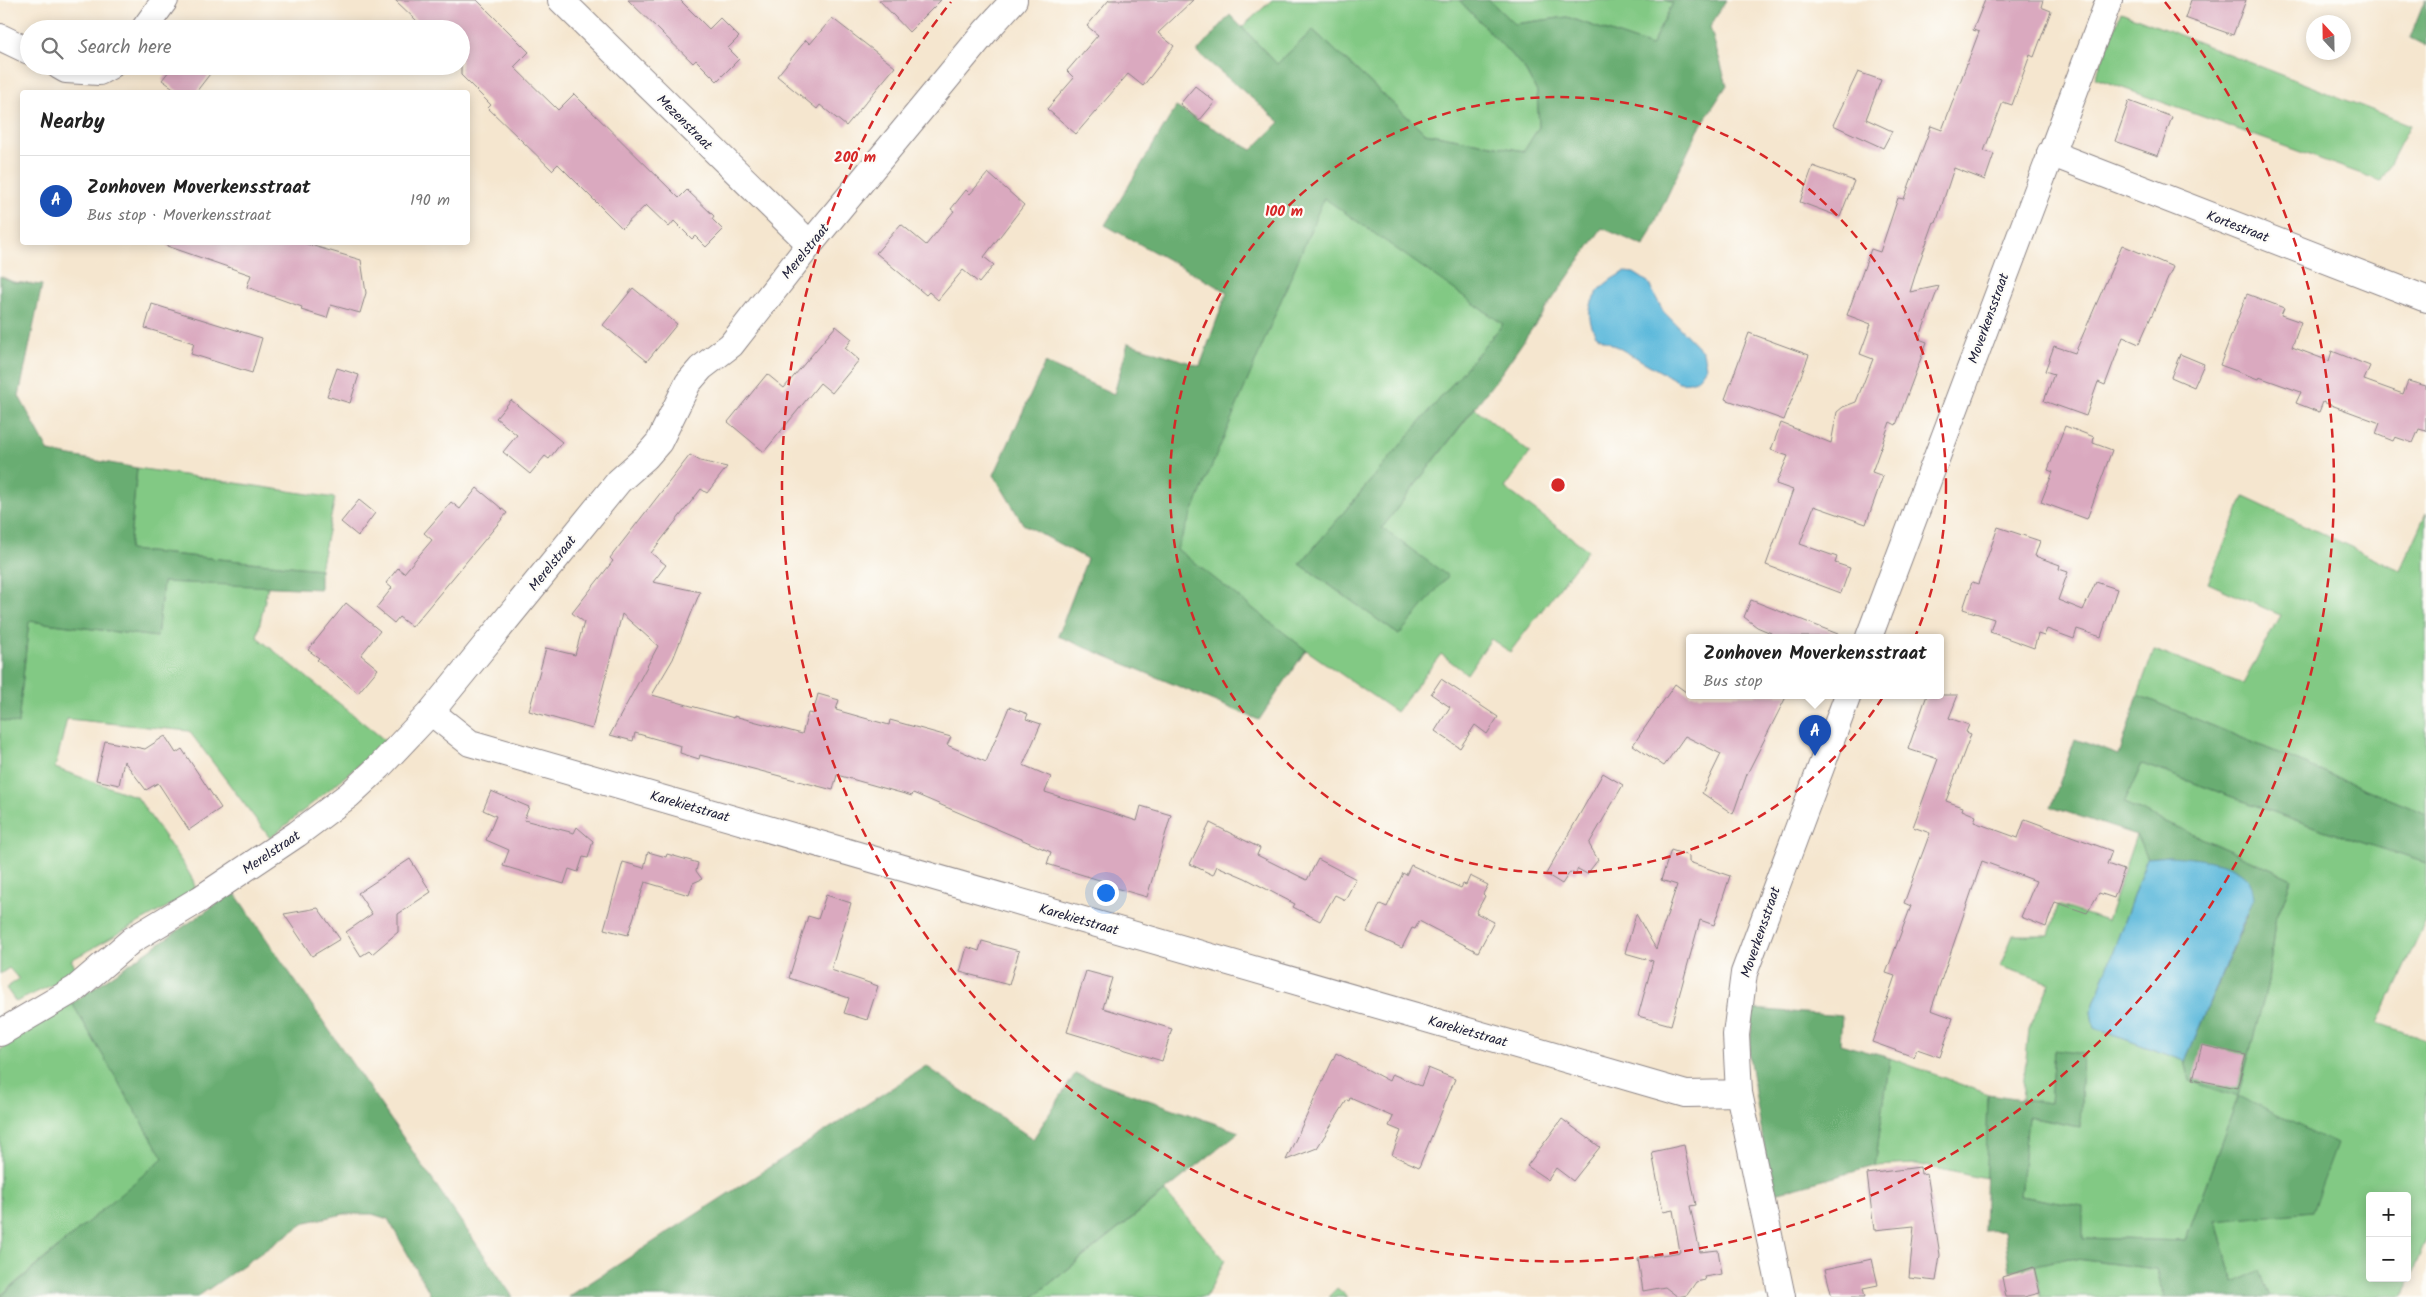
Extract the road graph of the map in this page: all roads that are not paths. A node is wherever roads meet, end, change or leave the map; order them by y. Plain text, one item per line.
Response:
1 (165, 0) edge
2 (561, 0) edge
3 (1014, 0) edge
4 (2109, 0) edge
5 (151, 20) edge
6 (0, 37) edge
7 (20, 47) edge
8 (2050, 153) junction
9 (810, 244) junction
10 (2426, 299) edge
11 (1870, 634) edge
12 (1847, 699) edge
13 (431, 712) junction
14 (0, 1033) edge
15 (1738, 1093) junction
16 (1782, 1297) edge

1 - 5 street
2 - 9 street, Mezenstraat
3 - 9 street, Merelstraat
4 - 8 street, Moverkensstraat
6 - 7 street
8 - 10 street, Kortestraat
8 - 11 street, Moverkensstraat
9 - 13 street, Merelstraat
12 - 15 street, Moverkensstraat
13 - 14 street, Merelstraat
13 - 15 street, Karekietstraat
15 - 16 street, Moverkensstraat

